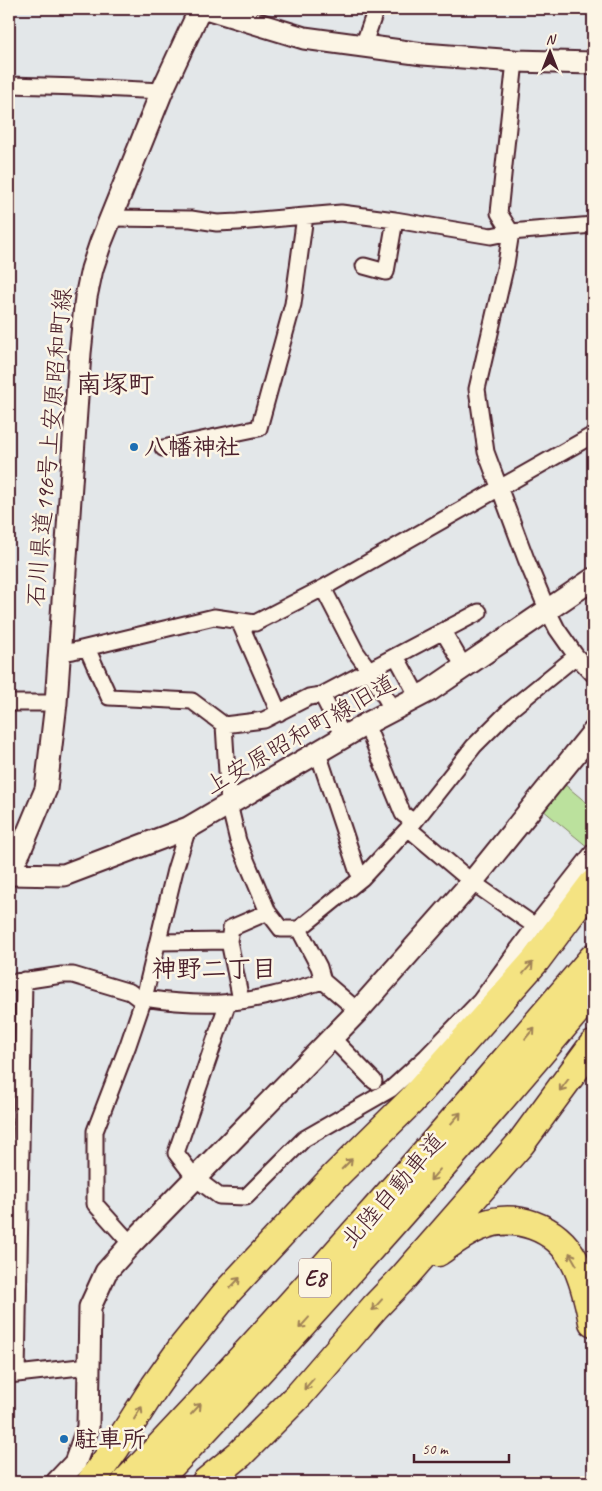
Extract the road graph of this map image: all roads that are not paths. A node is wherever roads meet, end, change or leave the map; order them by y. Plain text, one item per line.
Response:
1 (200, 9) edge
2 (209, 9) edge
3 (376, 9) edge
4 (363, 46) junction
5 (515, 61) junction
6 (593, 63) edge
7 (9, 85) edge
8 (162, 91) junction
9 (305, 216) junction
10 (110, 218) junction
11 (395, 220) junction
12 (593, 225) edge
13 (511, 232) junction
14 (364, 266) dead end
15 (593, 435) edge
16 (163, 448) dead end
17 (500, 488) junction
18 (593, 579) edge
19 (323, 588) junction
20 (547, 609) junction
21 (479, 612) dead end
22 (239, 621) junction
23 (443, 631) junction
24 (87, 648) junction
25 (60, 653) junction
26 (396, 656) junction
27 (576, 656) junction
28 (464, 667) junction
29 (369, 670) junction
30 (593, 674) edge
31 (322, 695) junction
32 (418, 697) junction
33 (9, 703) edge
34 (56, 703) junction
35 (393, 710) junction
36 (279, 713) junction
37 (366, 724) junction
38 (224, 725) junction
39 (593, 732) edge
40 (344, 738) junction
41 (318, 753) junction
42 (229, 804) junction
43 (411, 825) junction
44 (188, 828) junction
45 (593, 852) edge
46 (9, 873) edge
47 (362, 878) junction
48 (472, 882) junction
49 (593, 884) edge
50 (268, 912) junction
51 (535, 926) junction
52 (299, 930) junction
53 (229, 941) junction
54 (158, 942) junction
55 (593, 958) edge
56 (323, 980) junction
57 (16, 982) edge
58 (593, 991) edge
59 (143, 999) junction
60 (235, 1001) junction
61 (358, 1011) junction
62 (332, 1038) junction
63 (593, 1045) edge
64 (506, 1078) junction
65 (374, 1081) dead end
66 (15, 1086) edge
67 (15, 1158) edge
68 (195, 1178) junction
69 (14, 1231) edge
70 (131, 1244) junction
71 (403, 1278) junction
72 (14, 1302) edge
73 (593, 1322) edge
74 (89, 1366) junction
75 (13, 1374) edge
76 (57, 1482) edge
77 (91, 1482) edge
78 (126, 1482) edge
79 (155, 1482) edge
80 (206, 1482) edge

1 - 8 street, 石川県道196号上安原昭和町線
2 - 4 street
3 - 4 street
4 - 5 street
5 - 6 street
5 - 13 street
7 - 8 street
8 - 10 street, 石川県道196号上安原昭和町線
9 - 10 street
9 - 11 street
9 - 16 street
10 - 25 street, 石川県道196号上安原昭和町線
11 - 13 street
11 - 14 street
12 - 13 street
13 - 17 street
15 - 17 street
17 - 19 street
17 - 20 street
18 - 20 street, 上安原昭和町線旧道
19 - 22 street
19 - 29 street
20 - 27 street
20 - 28 street, 上安原昭和町線旧道
21 - 23 street
22 - 24 street
22 - 36 street
23 - 26 street
23 - 28 street
24 - 25 street
24 - 38 street
25 - 34 street, 石川県道196号上安原昭和町線
26 - 29 street
26 - 32 street
27 - 30 street
27 - 43 street
28 - 32 street, 上安原昭和町線旧道
29 - 31 street
29 - 35 street
31 - 36 street
31 - 40 street
32 - 35 street, 上安原昭和町線旧道
33 - 34 street
34 - 46 street, 石川県道196号上安原昭和町線
35 - 37 street, 上安原昭和町線旧道
36 - 38 street
37 - 40 street, 上安原昭和町線旧道
37 - 43 street
38 - 42 street
39 - 48 street
40 - 41 street, 上安原昭和町線旧道
41 - 42 street, 上安原昭和町線旧道
41 - 47 street
42 - 44 street, 上安原昭和町線旧道
42 - 50 street
43 - 47 street
43 - 48 street
44 - 46 street, 上安原昭和町線旧道
44 - 54 street
45 - 51 street
47 - 52 street
48 - 51 street
48 - 61 street
77 -> 49 highway
50 - 52 street
50 - 53 street
51 - 68 street
52 - 56 street
53 - 54 street
53 - 60 street
54 - 59 street
64 -> 55 highway, 北陸自動車道 / E8
56 - 60 street
56 - 61 street
57 - 59 street
57 - 66 street
58 - 64 highway, 北陸自動車道 / E8
59 - 60 street
59 - 70 street
60 - 68 street
61 - 62 street
62 - 65 street
62 - 68 street
63 -> 71 highway
78 -> 64 highway, 北陸自動車道 / E8
64 -> 79 highway, 北陸自動車道 / E8
66 - 67 street
67 - 69 street
68 - 70 street
69 - 72 street
70 - 74 street
73 -> 71 highway
71 -> 80 highway
72 - 75 street
74 - 75 street
74 - 76 street

